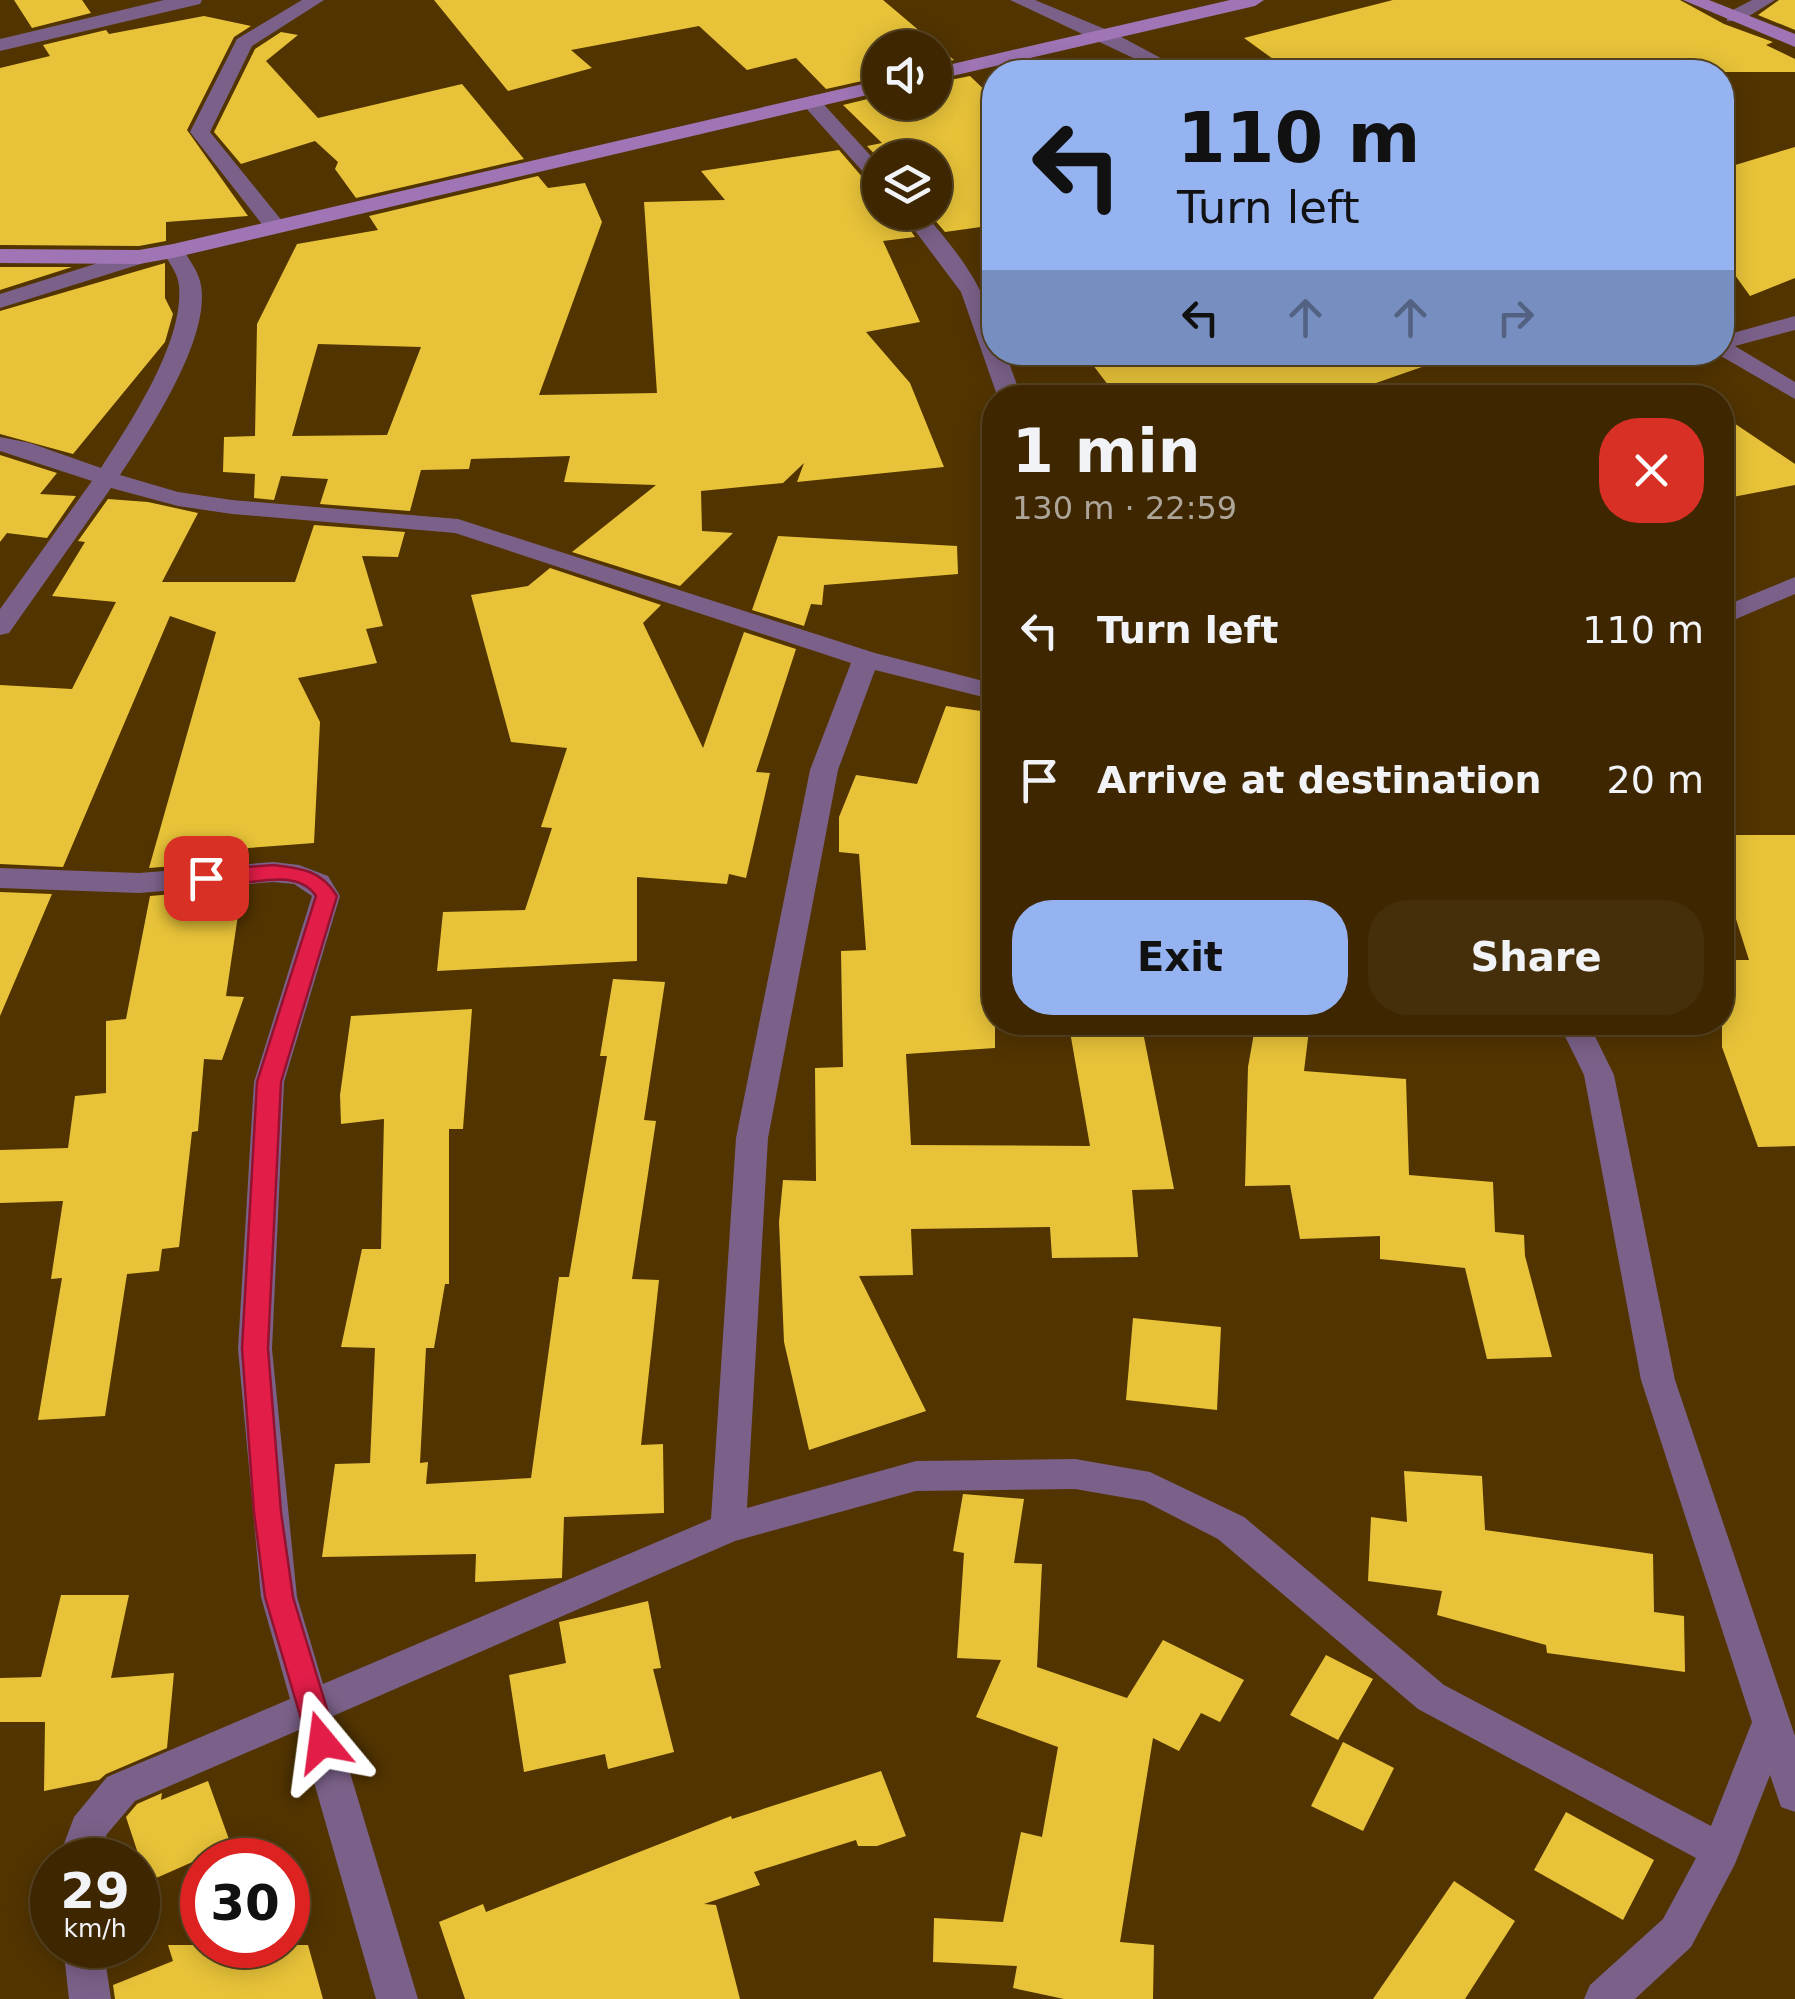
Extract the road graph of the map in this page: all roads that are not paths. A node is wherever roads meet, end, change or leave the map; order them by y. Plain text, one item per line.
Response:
1 (193, 0) edge
2 (316, 0) edge
3 (1019, 0) edge
4 (1255, 0) edge
5 (1692, 0) edge
6 (1766, 0) edge
7 (1734, 17) junction
8 (1105, 36) junction
9 (1795, 41) edge
10 (0, 46) edge
11 (998, 60) edge
12 (1153, 60) edge
13 (982, 63) edge
14 (952, 70) edge
15 (862, 90) edge
16 (810, 102) junction
17 (862, 158) edge
18 (276, 226) junction
19 (927, 230) edge
20 (173, 251) junction
21 (0, 256) edge
22 (138, 257) junction
23 (0, 301) edge
24 (982, 320) edge
25 (1795, 322) edge
26 (1734, 342) edge
27 (1734, 354) edge
28 (1795, 392) edge
29 (0, 444) edge
30 (108, 478) junction
31 (1795, 584) edge
32 (1734, 612) edge
33 (0, 628) edge
34 (866, 659) junction
35 (982, 689) edge
36 (0, 878) edge
37 (1579, 1035) edge
38 (728, 1528) junction
39 (312, 1706) junction
40 (1770, 1724) junction
41 (1795, 1794) edge
42 (82, 1838) edge
43 (1721, 1851) junction
44 (86, 1968) edge
45 (90, 1999) edge
46 (397, 1999) edge
47 (1605, 1999) edge

1 - 10 street
2 - 18 street
3 - 8 street
4 - 8 street
5 - 7 street
6 - 7 street
7 - 9 street
8 - 11 street
8 - 12 street
13 - 14 street
15 - 16 street
16 - 17 street
16 - 18 street
18 - 20 street
19 - 24 street
20 - 22 street
20 - 30 street
21 - 22 street
22 - 23 street
25 - 26 street
27 - 28 street
29 - 30 street
30 - 33 street
30 - 34 street
31 - 32 street
34 - 35 street
34 - 38 street
36 - 39 street
37 - 40 street
38 - 39 street
38 - 43 street
39 - 42 street
39 - 46 street
40 - 41 street
40 - 43 street
43 - 47 street
44 - 45 street

